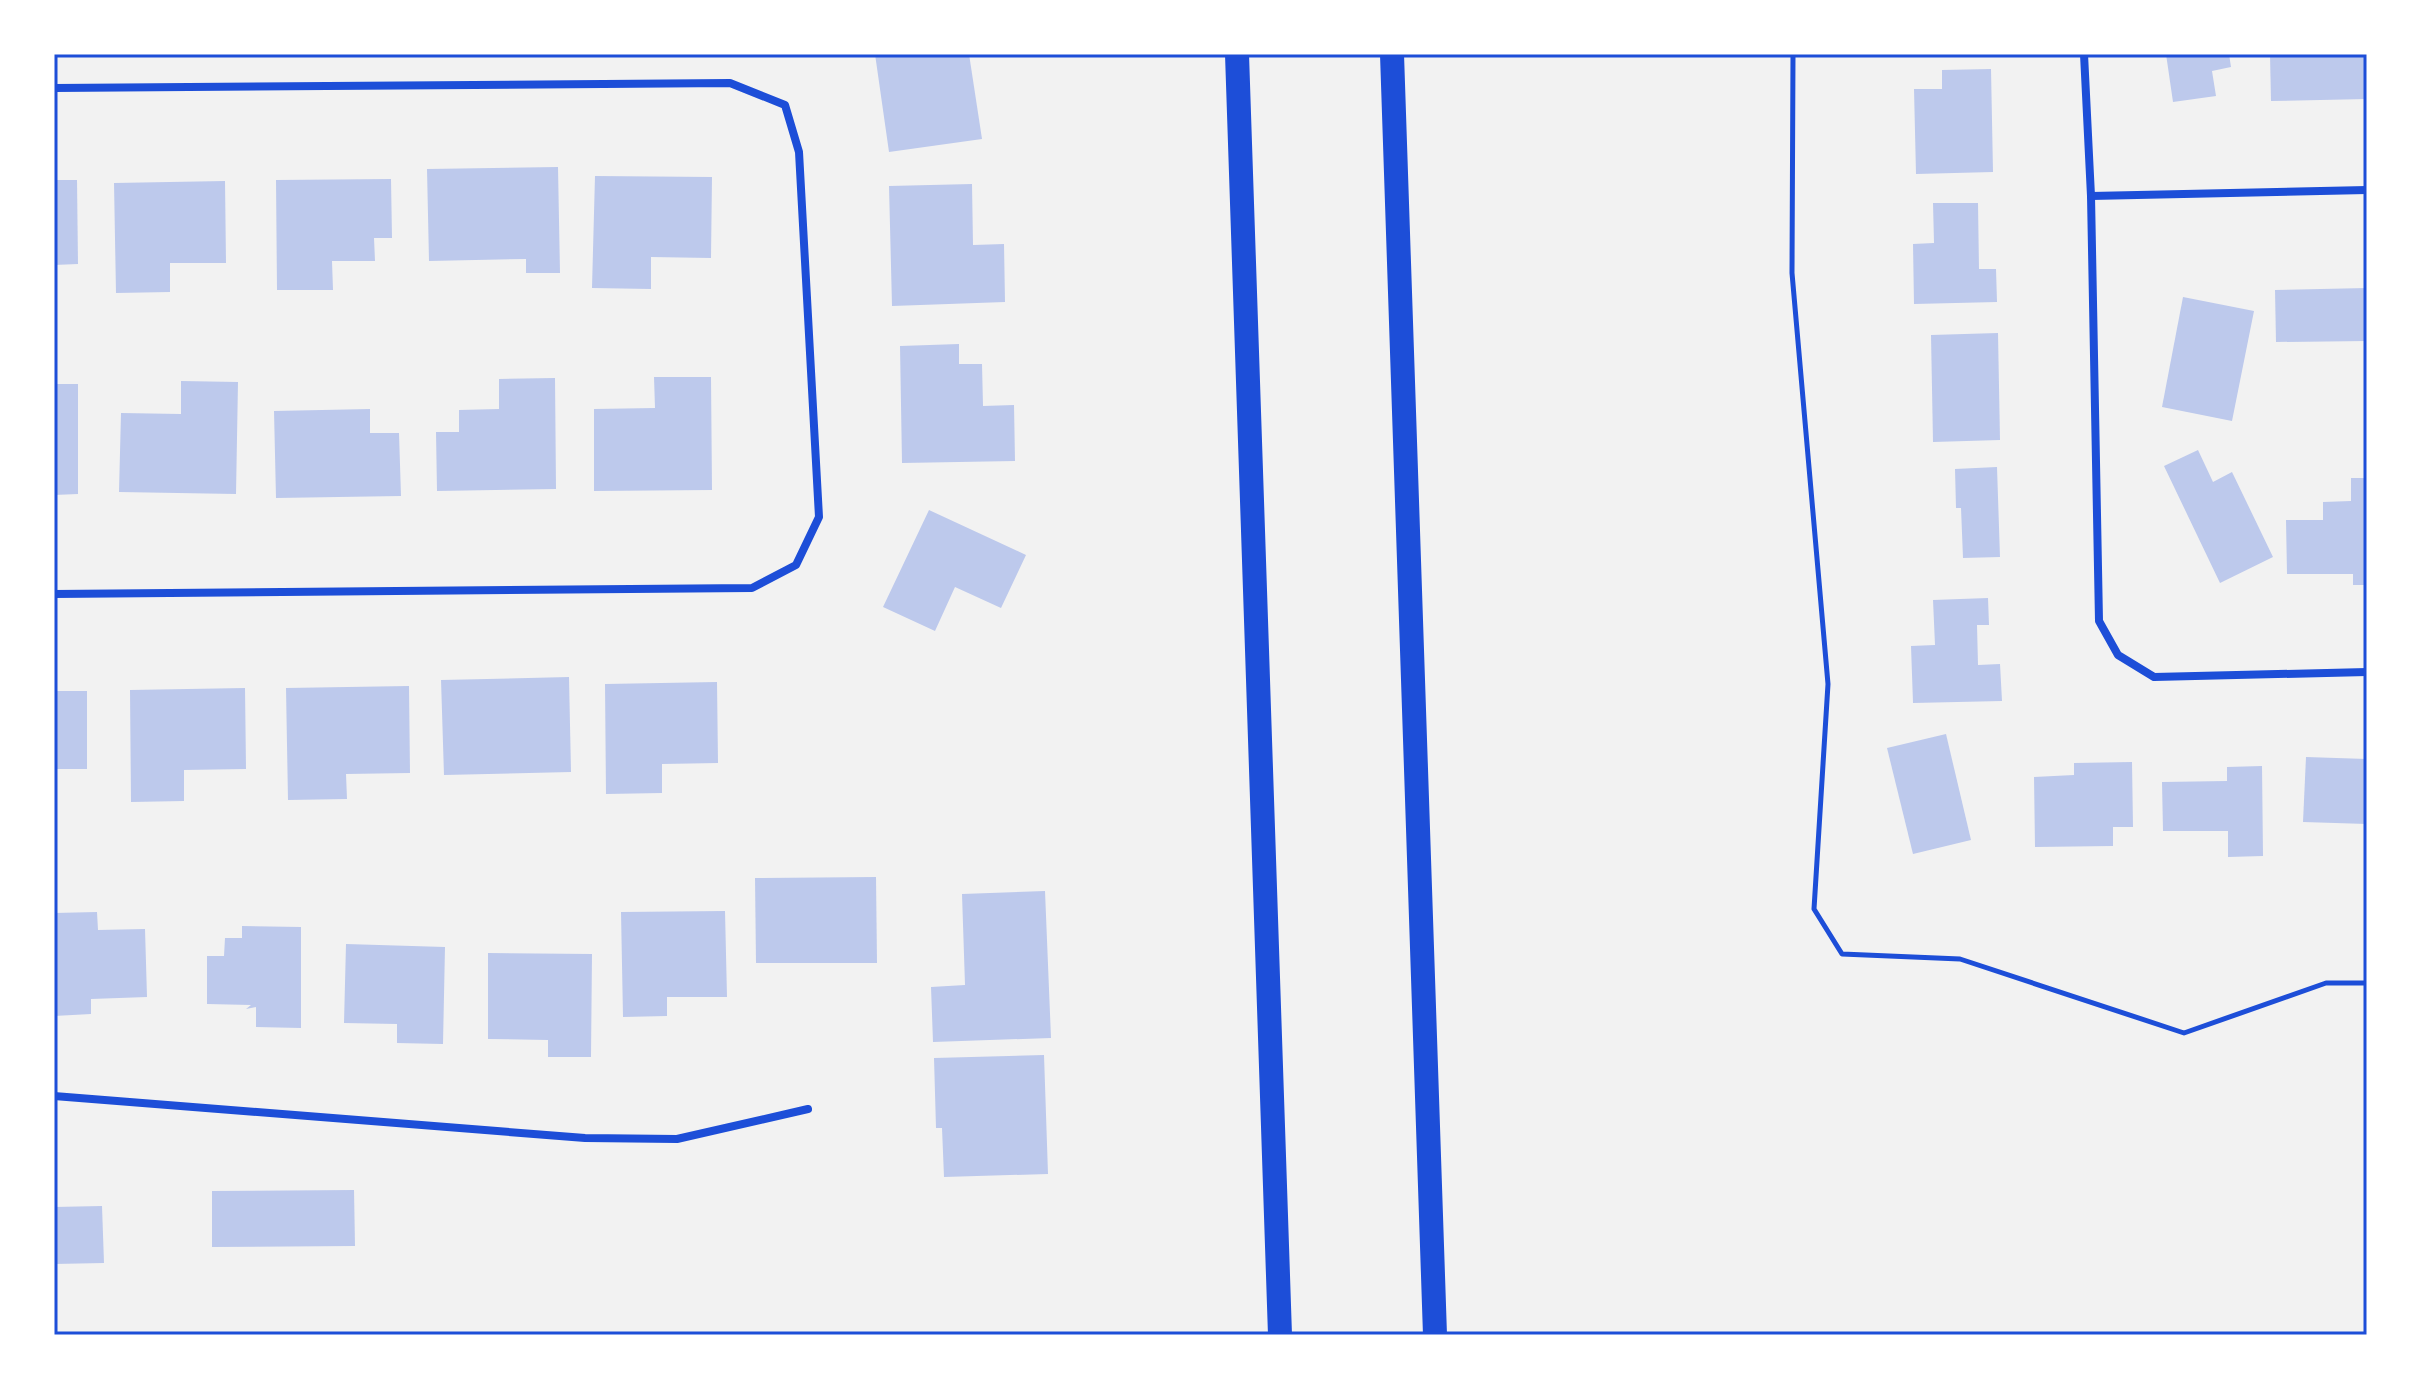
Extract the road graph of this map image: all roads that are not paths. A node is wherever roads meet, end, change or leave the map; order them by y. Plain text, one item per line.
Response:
1 (1237, 54) edge
2 (1392, 54) edge
3 (2084, 54) edge
4 (54, 88) edge
5 (2367, 190) edge
6 (2091, 196) junction
7 (54, 594) edge
8 (2367, 672) edge
9 (54, 1096) edge
10 (808, 1109) dead end
11 (1280, 1335) edge
12 (1435, 1335) edge

1 - 11 highway
2 - 12 highway
3 - 6 street
4 - 7 street
5 - 6 street
6 - 8 street
9 - 10 street

